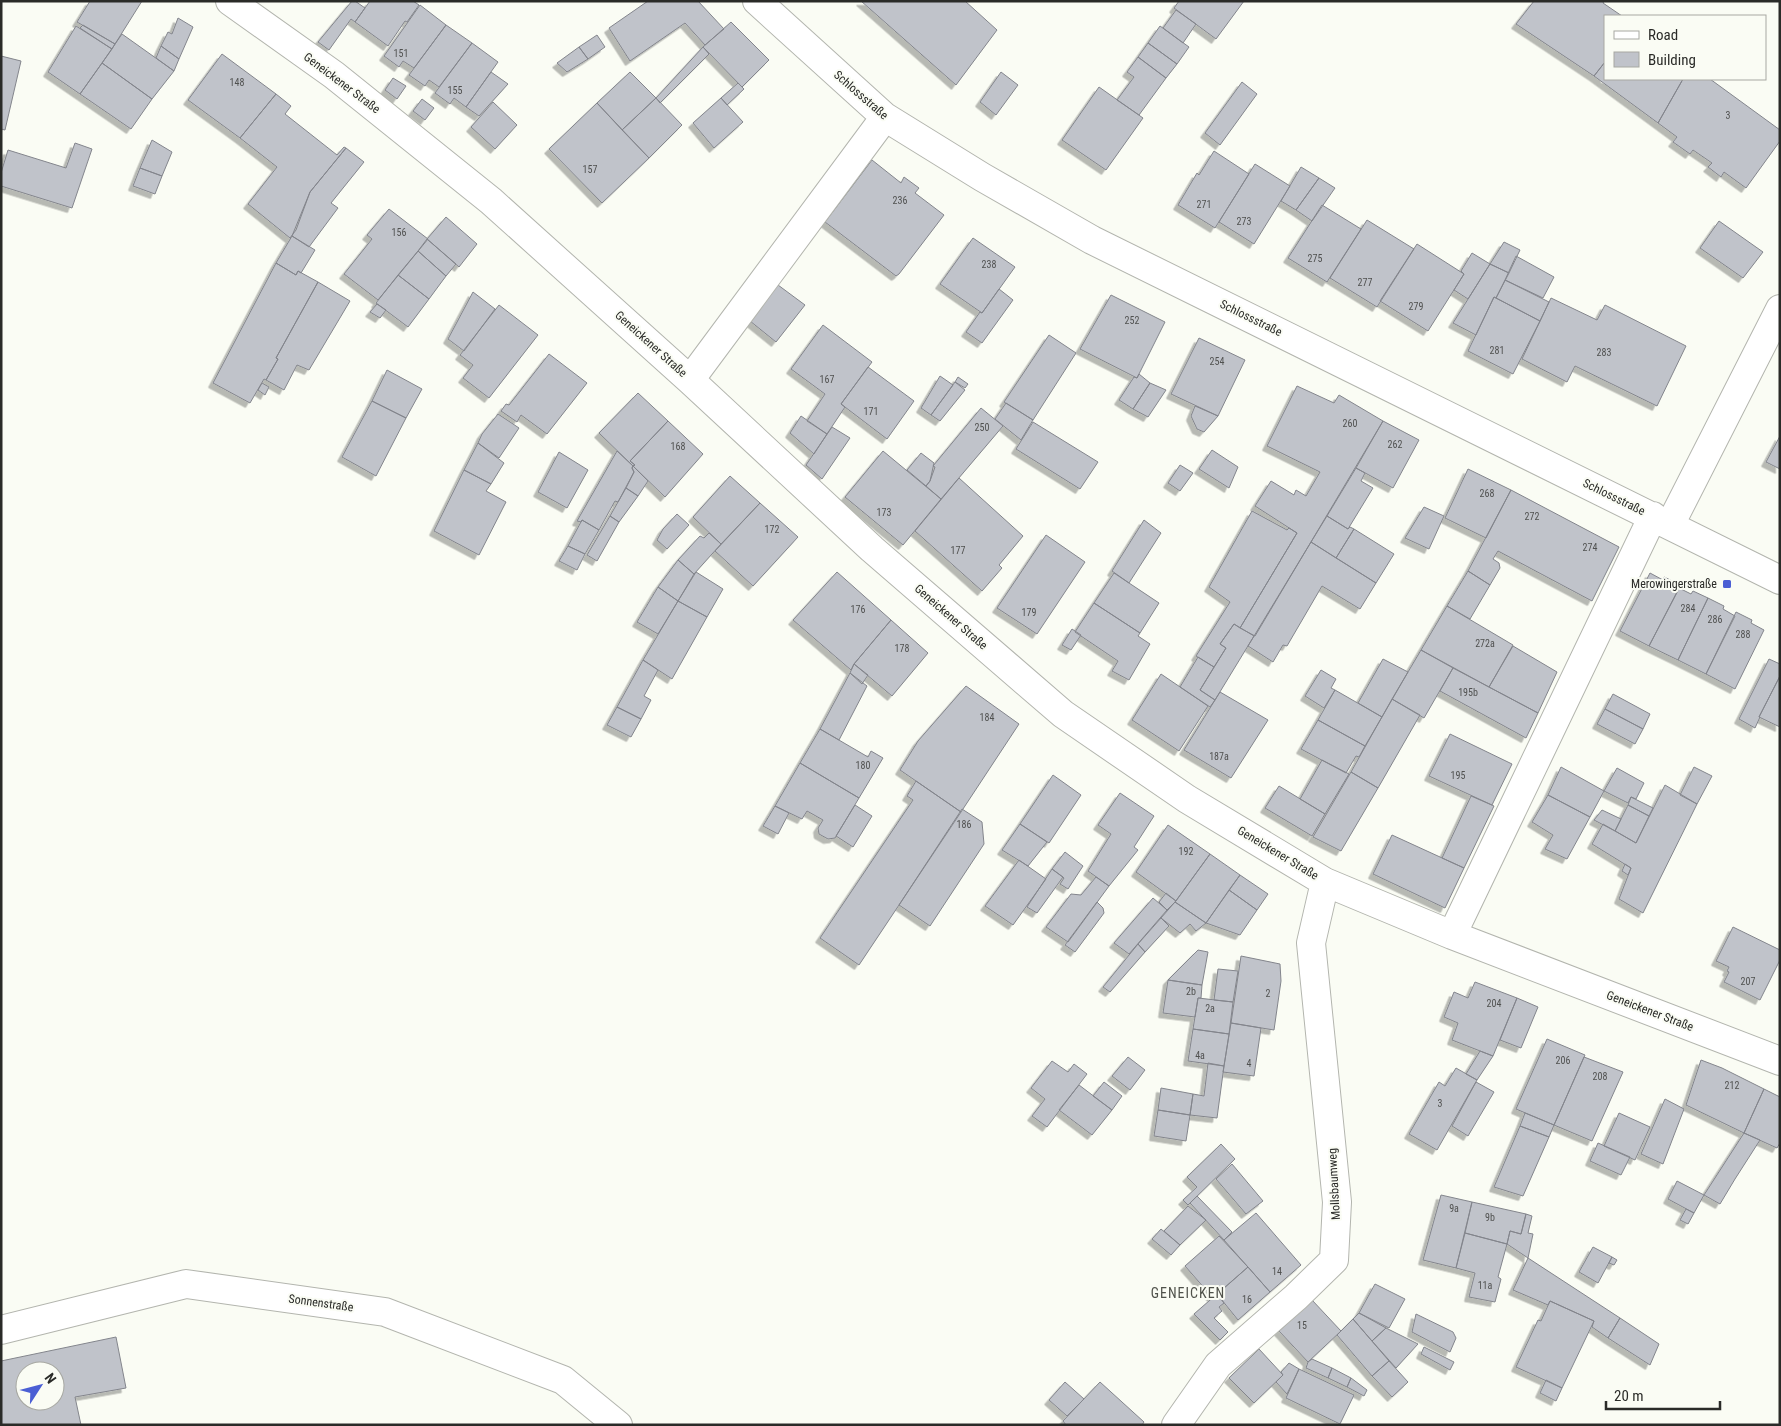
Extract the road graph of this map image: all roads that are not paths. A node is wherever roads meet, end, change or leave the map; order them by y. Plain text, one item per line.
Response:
1 (230, 1) edge
2 (757, 1) edge
3 (885, 117) junction
4 (1780, 309) edge
5 (690, 380) junction
6 (1661, 521) junction
7 (1780, 580) edge
8 (1325, 882) junction
9 (1452, 935) junction
10 (1780, 1061) edge
11 (1, 1330) edge
12 (618, 1425) edge
13 (1176, 1425) edge

1 - 5 street, Geneickener Straße
2 - 3 street, Schlossstraße
3 - 5 street
3 - 6 street, Schlossstraße
4 - 6 street
5 - 8 street, Geneickener Straße
6 - 7 street, Schlossstraße
6 - 9 street
8 - 9 street, Geneickener Straße
8 - 13 street, Mollsbaumweg
9 - 10 street, Geneickener Straße
11 - 12 street, Sonnenstraße

